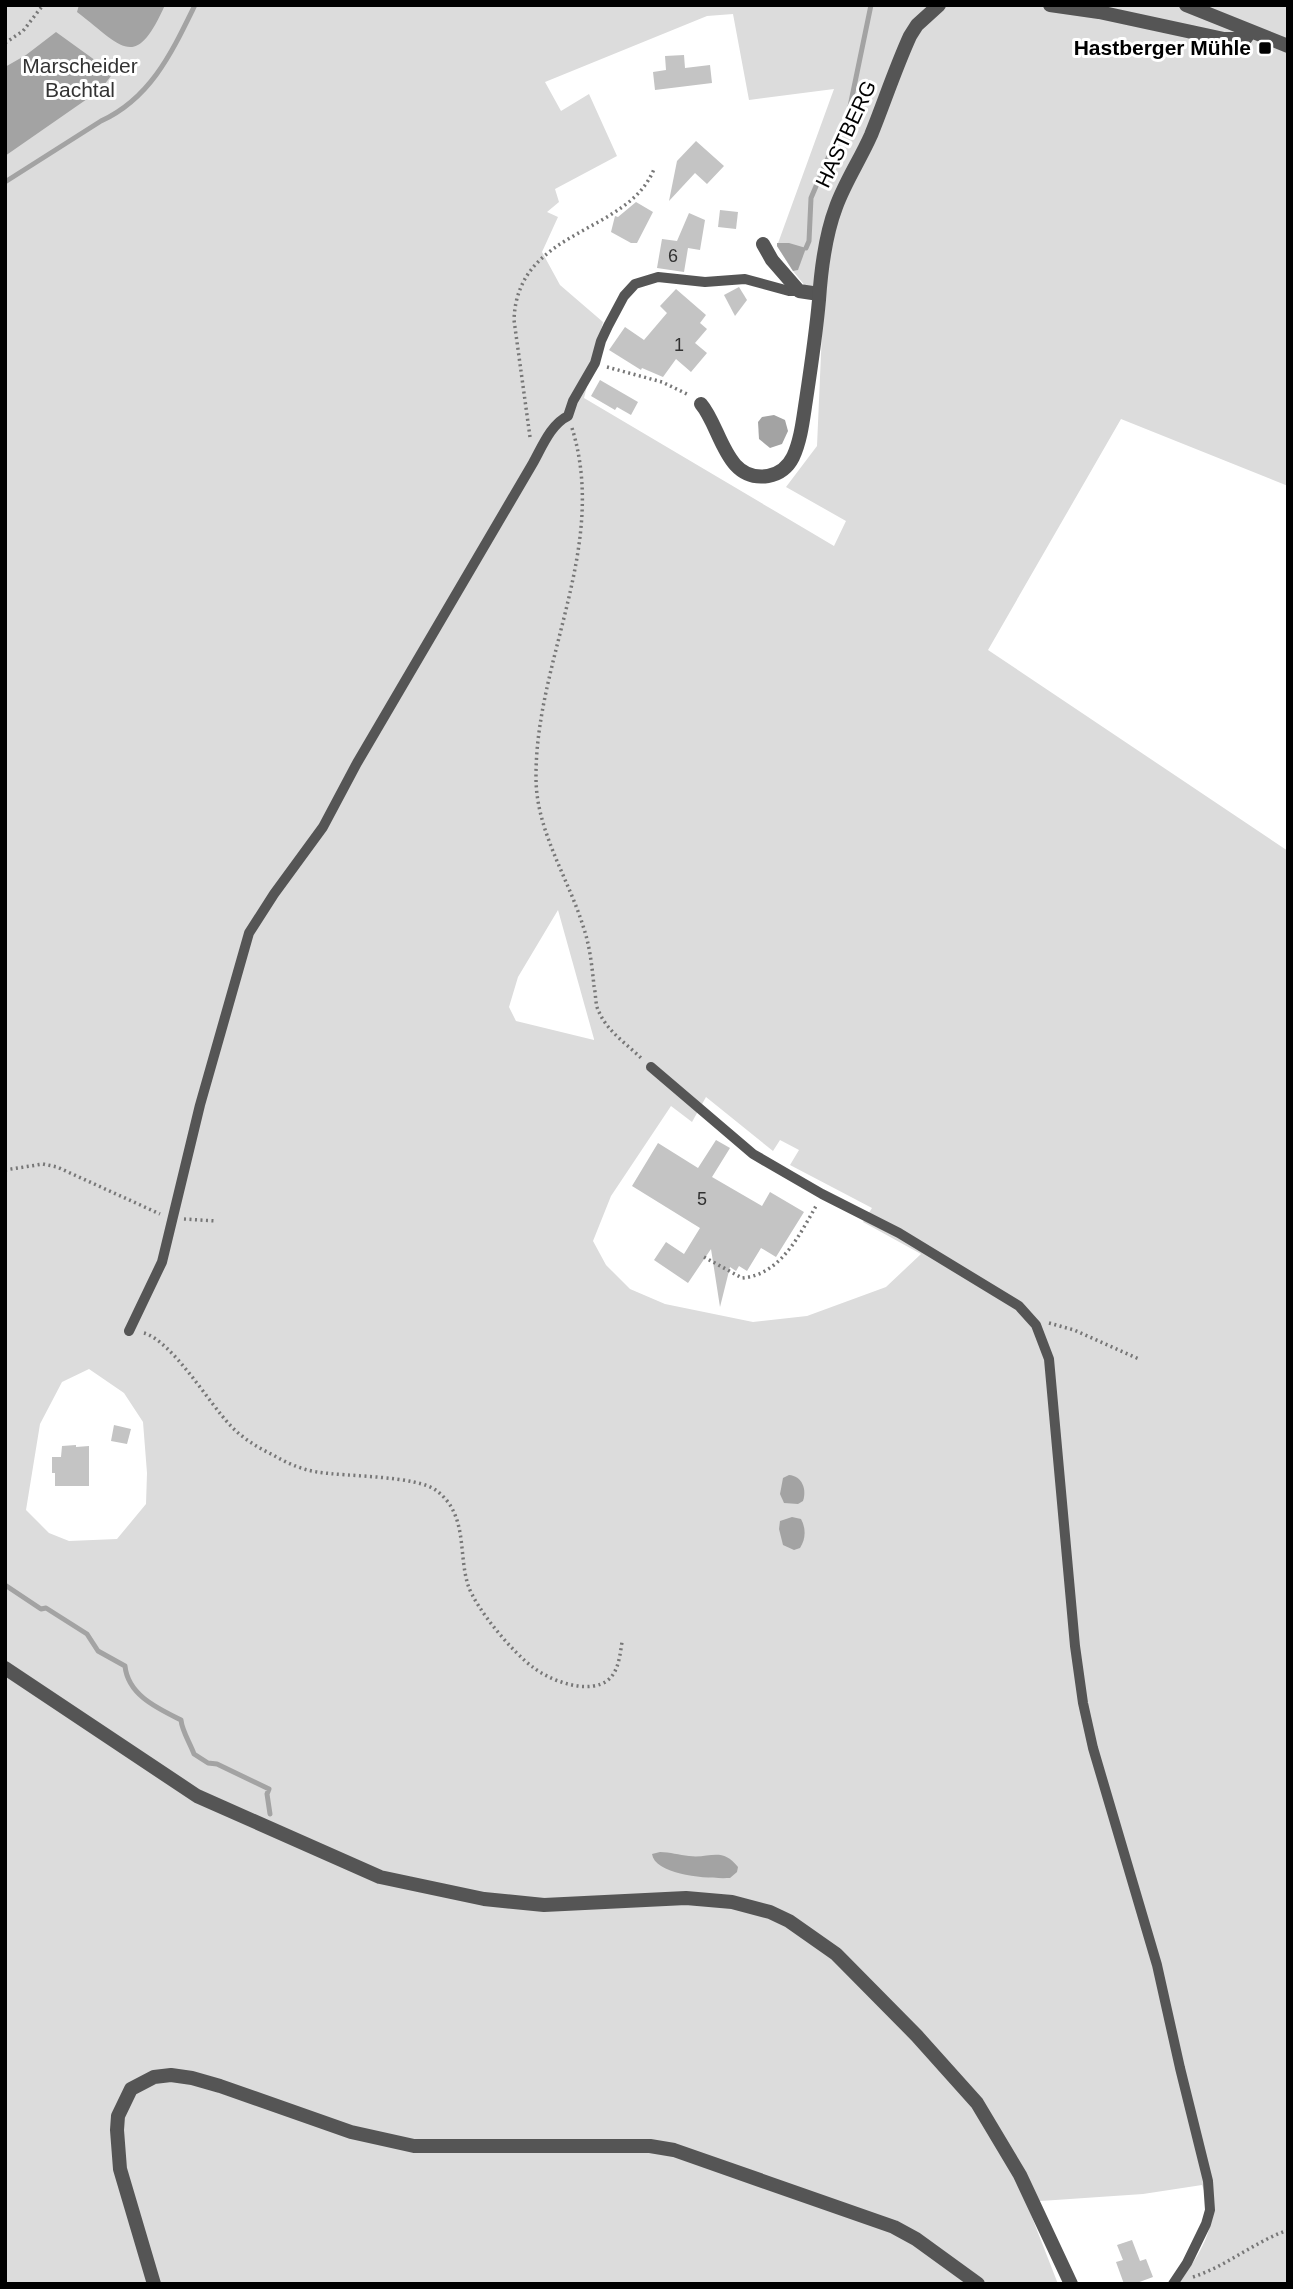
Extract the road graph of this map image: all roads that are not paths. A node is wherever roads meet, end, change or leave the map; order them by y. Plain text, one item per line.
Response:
1 (939, 5) edge
2 (1050, 5) edge
3 (1186, 5) edge
4 (1250, 32) junction
5 (1288, 46) edge
6 (763, 244) dead end
7 (799, 291) junction
8 (819, 294) junction
9 (701, 404) dead end
10 (652, 1067) road end
11 (129, 1331) road end
12 (5, 1668) edge
13 (1175, 2282) edge
14 (154, 2284) edge
15 (978, 2284) edge
16 (1071, 2284) edge

1 - 8 street, HASTBERG
2 - 4 street
3 - 4 street
4 - 5 street
6 - 7 street
7 - 8 street
7 - 11 lane
8 - 9 street, HASTBERG
10 - 13 lane
12 - 16 street
14 - 15 street

